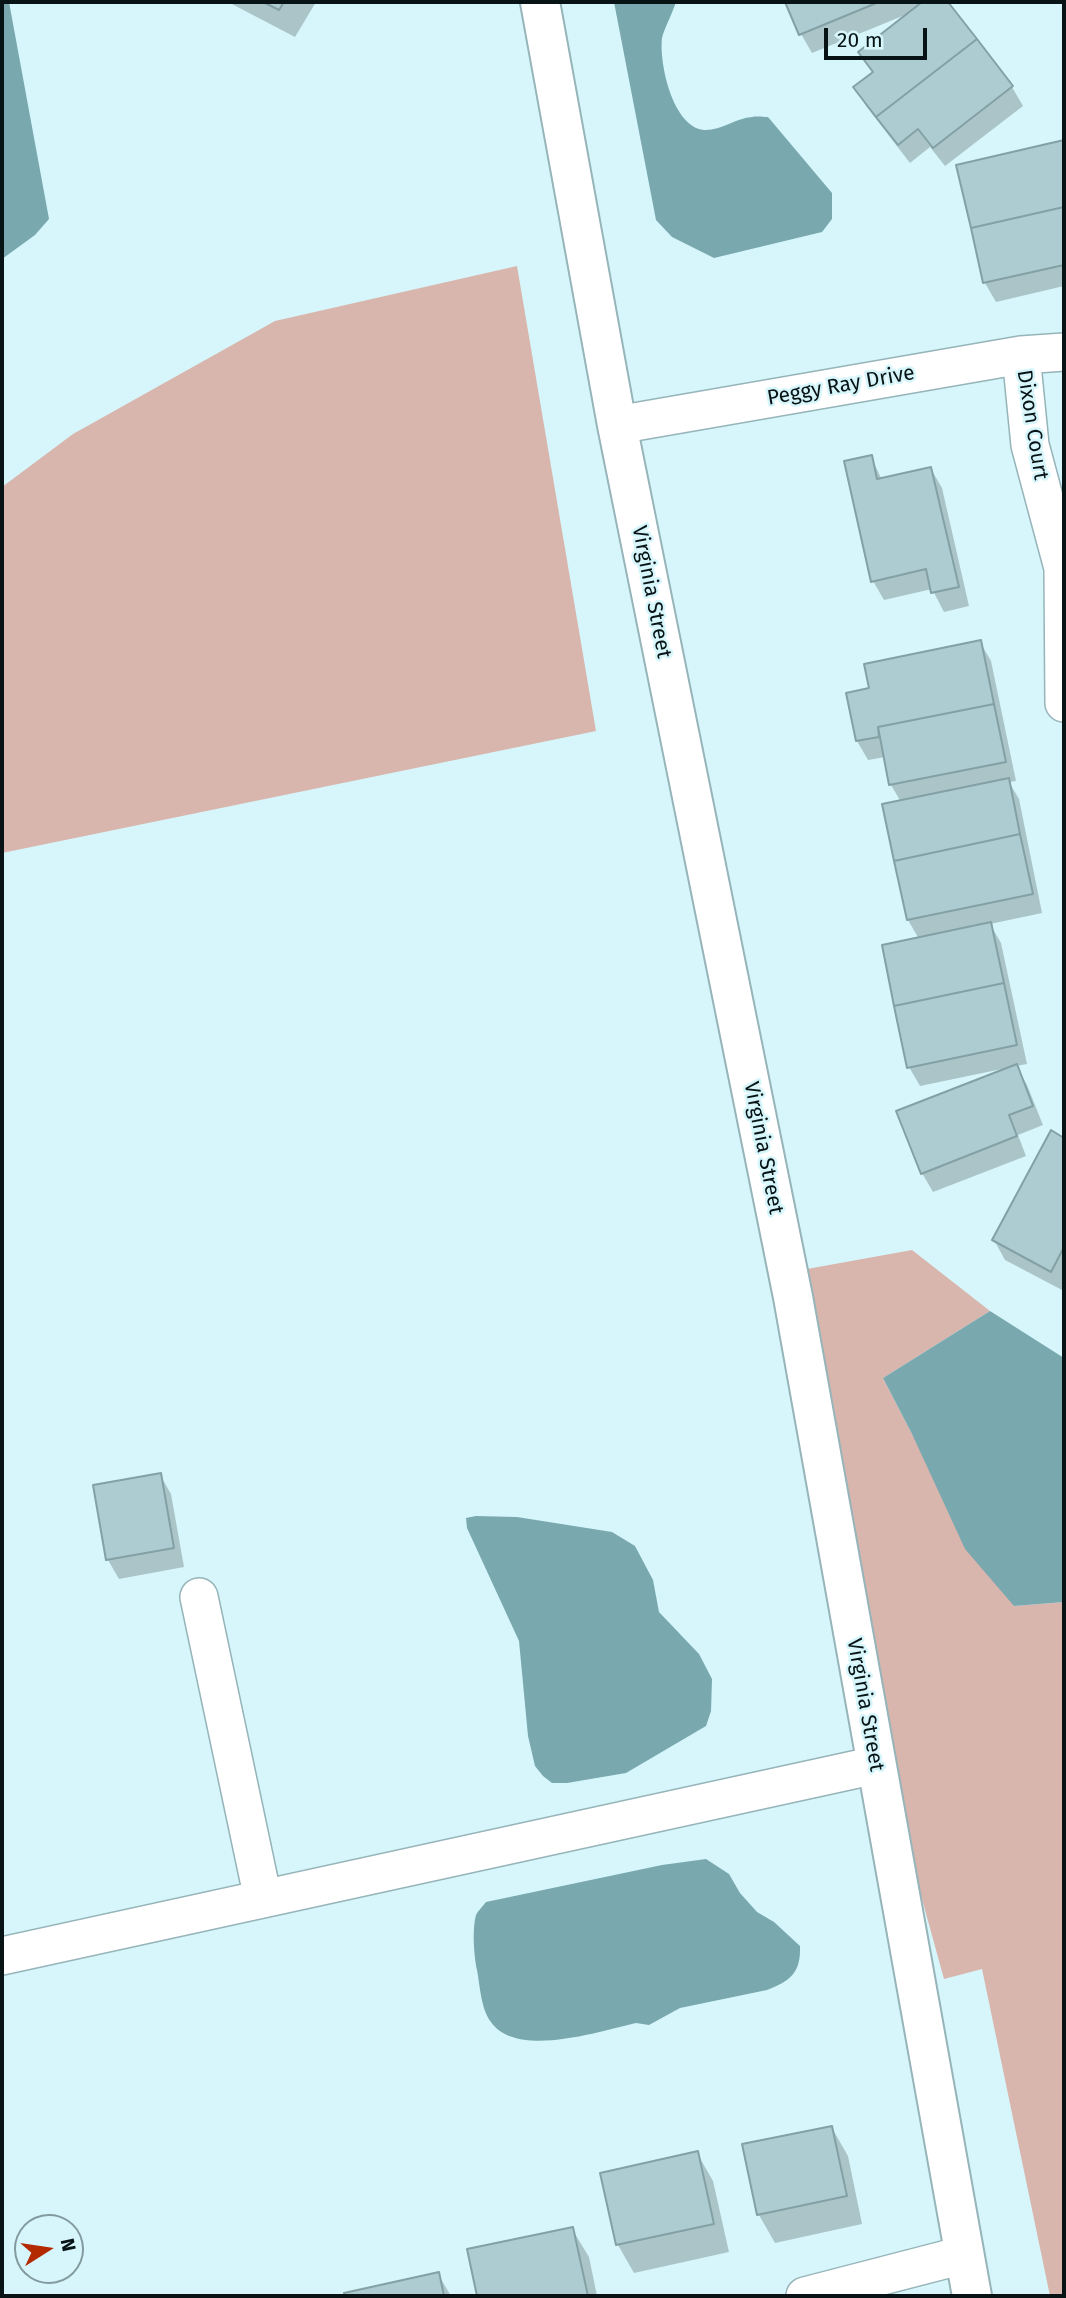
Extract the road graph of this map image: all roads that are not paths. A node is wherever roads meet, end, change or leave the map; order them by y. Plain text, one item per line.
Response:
1 (540, 2) edge
2 (1064, 352) edge
3 (1021, 355) junction
4 (617, 425) junction
5 (1064, 703) edge
6 (199, 1597) dead end
7 (876, 1765) junction
8 (263, 1899) junction
9 (2, 1956) edge
10 (963, 2255) junction
11 (805, 2296) edge
12 (972, 2296) edge

1 - 4 street, Virginia Street
2 - 3 street, Peggy Ray Drive
3 - 4 street, Peggy Ray Drive
3 - 5 street, Dixon Court
4 - 7 street, Virginia Street
6 - 8 street
7 - 8 street
7 - 10 street, Virginia Street
8 - 9 street
10 - 11 street
10 - 12 street, Virginia Street

